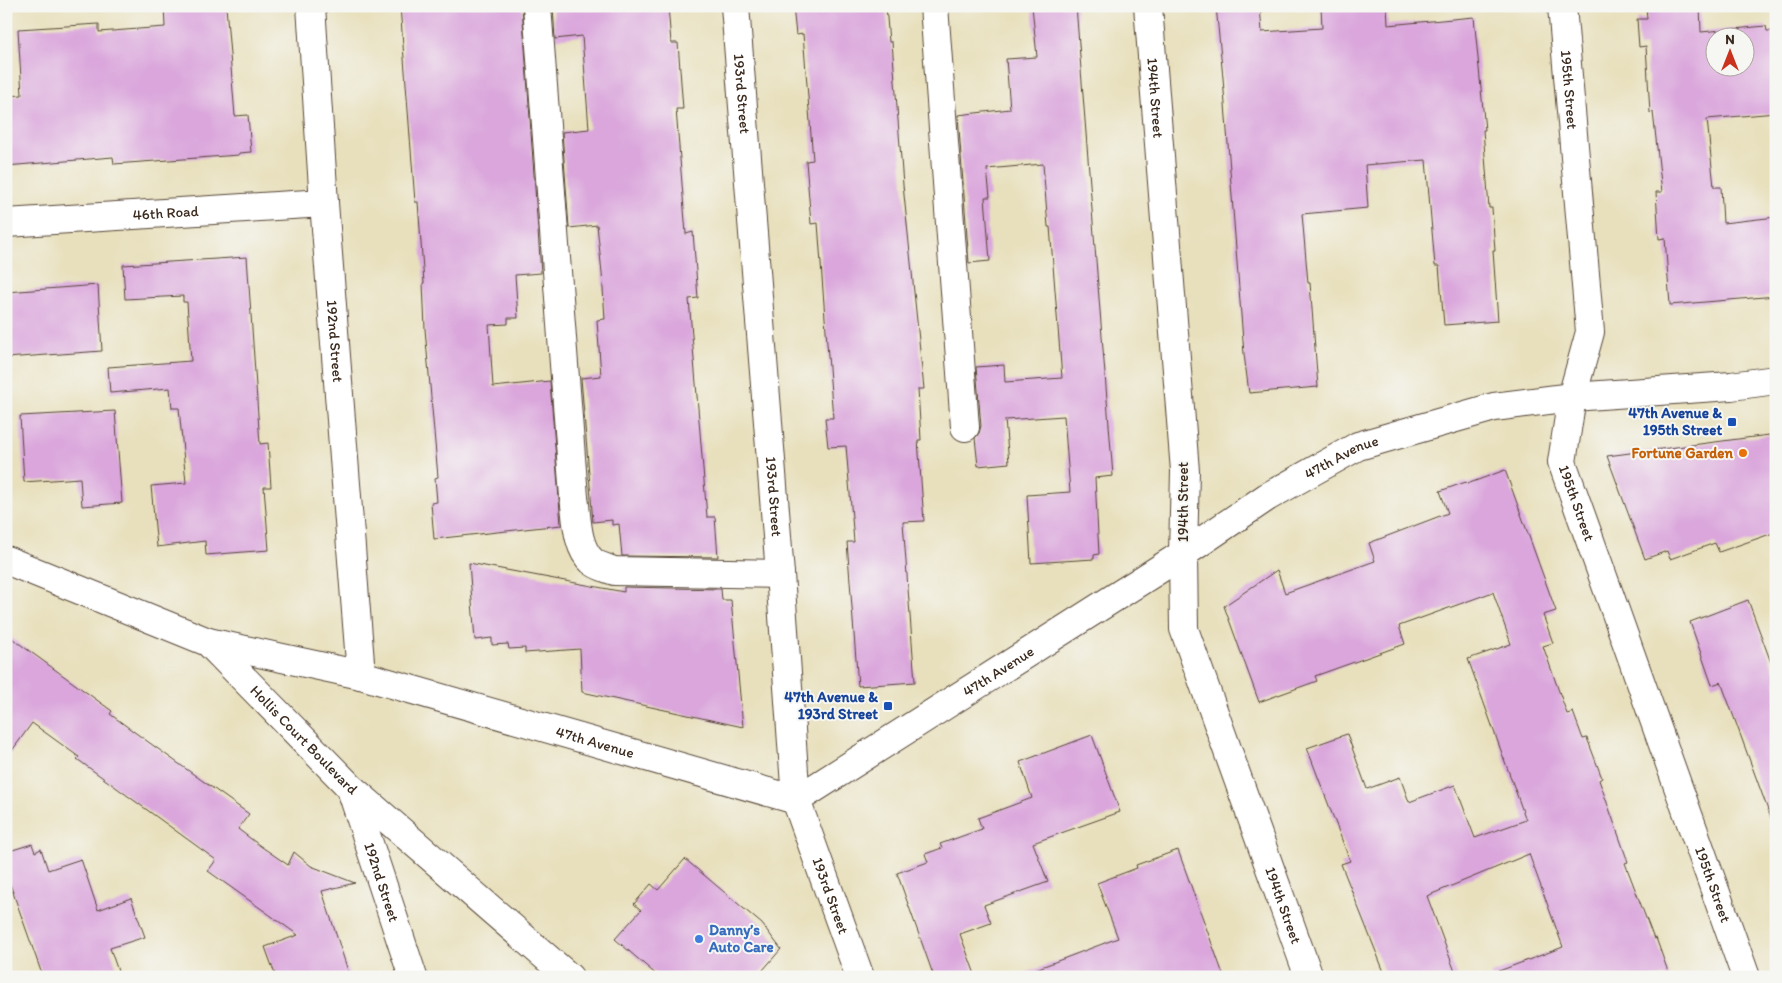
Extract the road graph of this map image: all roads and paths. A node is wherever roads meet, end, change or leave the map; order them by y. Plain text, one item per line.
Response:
1 (311, 6) edge
2 (537, 6) edge
3 (735, 6) edge
4 (934, 6) edge
5 (1148, 6) edge
6 (1562, 6) edge
7 (324, 202) junction
8 (6, 223) edge
9 (1776, 380) edge
10 (1572, 397) junction
11 (965, 427) dead end
12 (1183, 554) junction
13 (6, 560) edge
14 (780, 574) junction
15 (208, 642) junction
16 (361, 675) junction
17 (350, 787) junction
18 (796, 800) junction
19 (413, 977) edge
20 (569, 977) edge
21 (860, 977) edge
22 (1309, 977) edge
23 (1746, 977) edge

1 - 7 street, 192nd Street
2 - 14 street
3 - 14 street, 193rd Street
4 - 11 street
5 - 12 street, 194th Street
6 - 10 street, 195th Street
7 - 8 street, 46th Road
7 - 16 street, 192nd Street
9 - 10 street, 47th Avenue
10 - 12 street, 47th Avenue
10 - 23 street, 195th Street
12 - 18 street, 47th Avenue
12 - 22 street, 194th Street
13 - 15 street, Hollis Court Boulevard
14 - 18 street, 193rd Street
15 - 16 street, 47th Avenue
15 - 17 street, Hollis Court Boulevard
16 - 18 street, 47th Avenue
17 - 19 street, 192nd Street
17 - 20 street, Hollis Court Boulevard
18 - 21 street, 193rd Street

